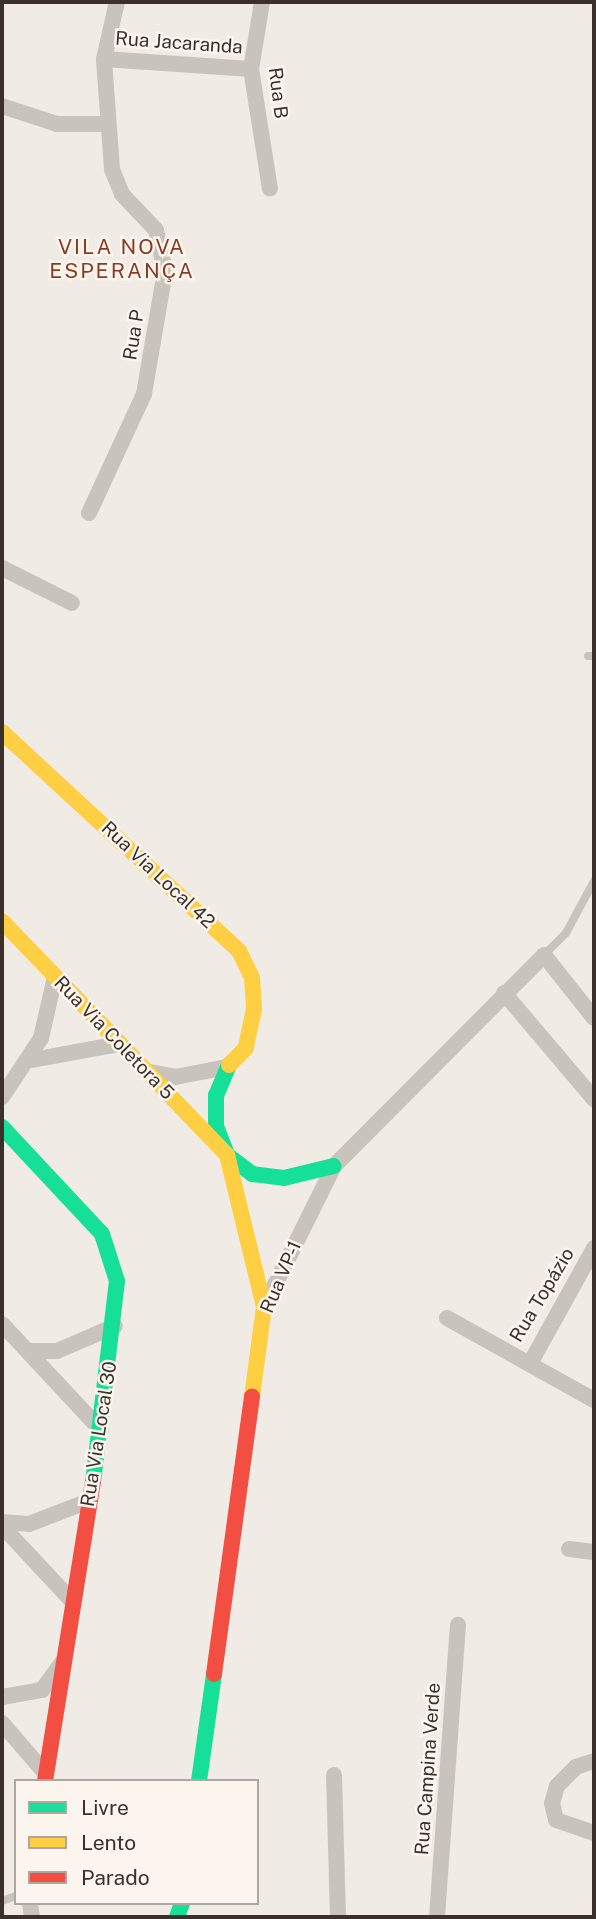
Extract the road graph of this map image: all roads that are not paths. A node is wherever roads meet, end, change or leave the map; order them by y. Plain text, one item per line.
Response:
1 (117, 2) edge
2 (262, 2) edge
3 (104, 59) junction
4 (251, 69) junction
5 (2, 106) edge
6 (105, 124) junction
7 (270, 188) dead end
8 (89, 513) dead end
9 (2, 568) edge
10 (72, 603) dead end
11 (2, 732) edge
12 (8, 743) edge
13 (594, 881) edge
14 (2, 921) edge
15 (544, 954) junction
16 (54, 977) junction
17 (504, 992) junction
18 (594, 1018) edge
19 (119, 1044) junction
20 (32, 1060) junction
21 (228, 1067) junction
22 (145, 1071) junction
23 (2, 1097) edge
24 (594, 1099) edge
25 (2, 1127) edge
26 (227, 1155) junction
27 (334, 1166) junction
28 (594, 1248) edge
29 (264, 1307) junction
30 (447, 1318) dead end
31 (2, 1324) edge
32 (115, 1326) junction
33 (28, 1351) junction
34 (532, 1360) junction
35 (594, 1400) edge
36 (101, 1430) junction
37 (89, 1501) junction
38 (2, 1524) edge
39 (569, 1549) dead end
40 (594, 1552) edge
41 (72, 1601) junction
42 (458, 1625) dead end
43 (67, 1656) junction
44 (2, 1697) edge
45 (2, 1723) edge
46 (594, 1761) edge
47 (334, 1775) dead end
48 (46, 1777) edge
49 (199, 1779) edge
50 (594, 1833) edge
51 (338, 1917) edge
52 (437, 1917) edge

1 - 3 street, Rua P
2 - 4 street, Rua B
3 - 4 street, Rua Jacaranda
3 - 6 street, Rua P
4 - 7 street, Rua B
5 - 6 street
6 - 8 street, Rua P
9 - 10 street
11 - 12 street, Rua Via Local 42
12 - 21 street, Rua Via Local 42
13 - 15 lane, Rua VP-1
14 - 16 street, Rua Via Coletora 5
15 - 17 street, Rua VP-1
15 - 18 street
16 - 19 street, Rua Via Coletora 5
16 - 20 street
17 - 24 street
17 - 27 street, Rua VP-1
19 - 20 street
19 - 22 street, Rua Via Coletora 5
20 - 23 street
21 - 22 street
21 - 26 street
22 - 26 street, Rua Via Coletora 5
25 - 32 street, Rua Via Local 30
26 - 27 street, Rua Via Coletora 5
26 - 29 street
27 - 29 street, Rua VP-1
28 - 34 street, Rua Topázio
29 - 49 street, Rua VP-1
30 - 34 street, Rua Topázio
31 - 33 street
32 - 33 street
32 - 36 street, Rua Via Local 30
33 - 36 street
34 - 35 street
36 - 37 street, Rua Via Local 30
37 - 38 street
37 - 41 street, Rua Via Local 30
38 - 41 street
39 - 40 street
41 - 43 street, Rua Via Local 30
42 - 52 street, Rua Campina Verde
43 - 44 street
43 - 48 street, Rua Via Local 30
45 - 48 street
46 - 50 street
47 - 51 street

